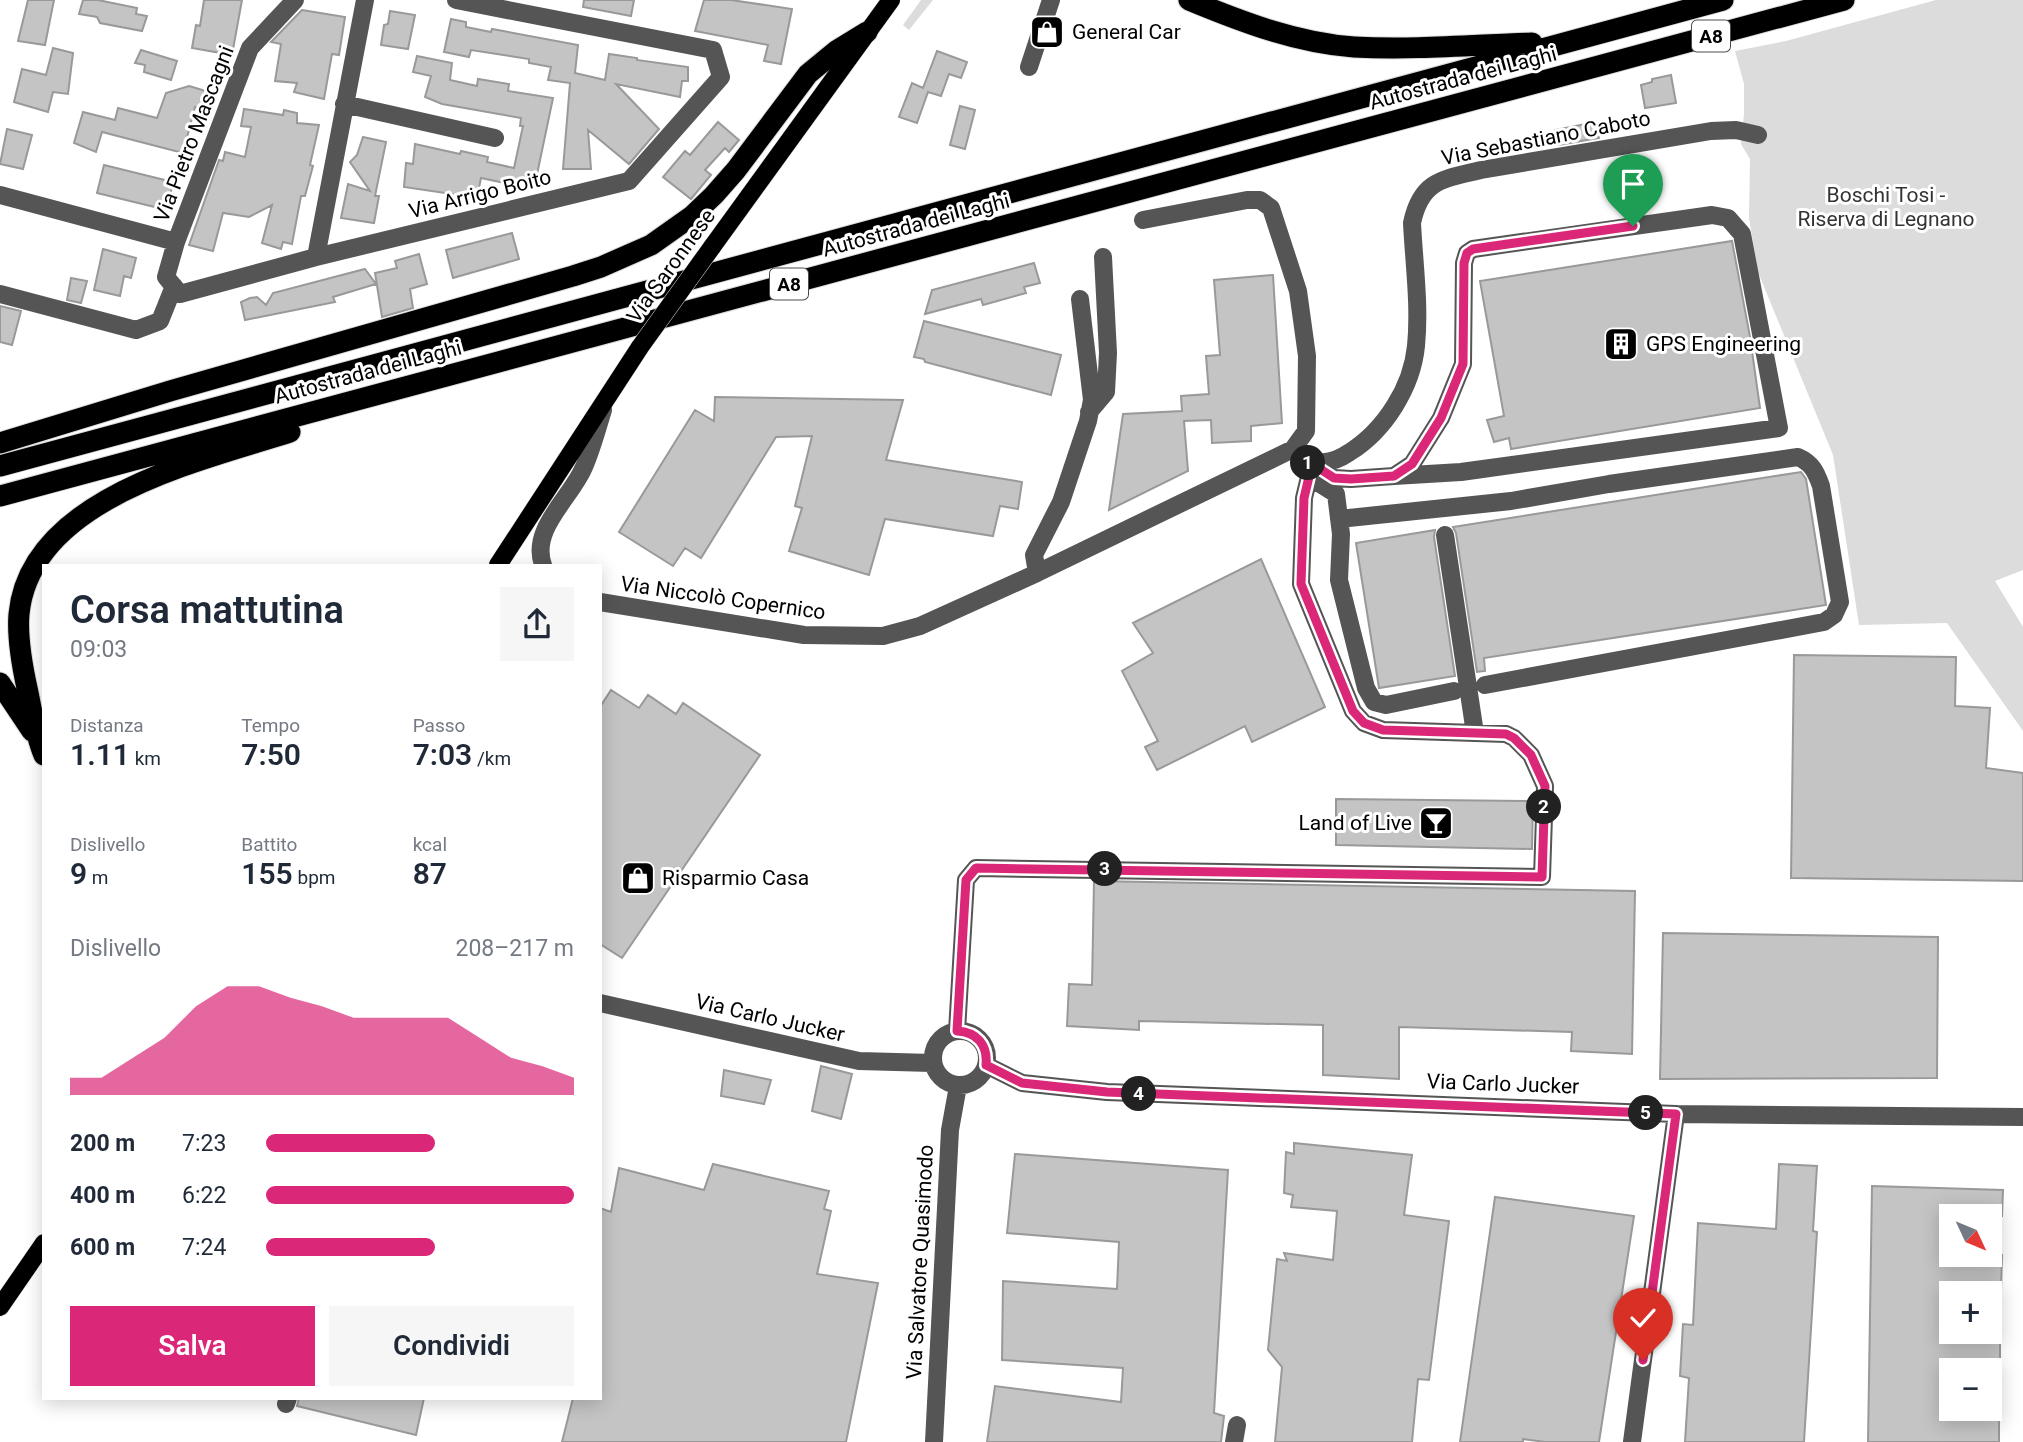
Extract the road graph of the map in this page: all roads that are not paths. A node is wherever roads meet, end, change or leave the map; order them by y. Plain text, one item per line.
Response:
1 (295, 0) edge
2 (365, 0) edge
3 (456, 0) edge
4 (891, 0) edge
5 (1051, 0) edge
6 (1189, 0) edge
7 (1723, 0) edge
8 (1844, 0) edge
9 (867, 32) junction
10 (1569, 41) junction
11 (1030, 67) dead end
12 (344, 104) junction
13 (1758, 135) dead end
14 (495, 138) dead end
15 (0, 195) edge
16 (1143, 220) dead end
17 (176, 242) junction
18 (316, 257) junction
19 (1103, 257) dead end
20 (177, 290) junction
21 (0, 294) edge
22 (1080, 299) dead end
23 (487, 365) junction
24 (606, 401) junction
25 (1090, 412) junction
26 (0, 443) edge
27 (1293, 449) junction
28 (0, 466) edge
29 (1309, 469) junction
30 (1394, 476) junction
31 (0, 496) edge
32 (1339, 519) junction
33 (1445, 534) dead end
34 (499, 564) edge
35 (543, 564) edge
36 (1037, 573) junction
37 (602, 604) edge
38 (0, 683) edge
39 (1485, 685) dead end
40 (1454, 691) dead end
41 (1475, 733) junction
42 (41, 748) edge
43 (602, 1003) edge
44 (957, 1031) junction
45 (932, 1063) junction
46 (986, 1065) junction
47 (958, 1086) junction
48 (1676, 1114) junction
49 (2023, 1117) edge
50 (42, 1246) edge
51 (0, 1307) edge
52 (934, 1442) edge
53 (1633, 1442) edge

1 - 17 street, Via Pietro Mascagni
2 - 12 street
3 - 18 street, Via Arrigo Boito
4 - 9 main road, Via Saronnese
5 - 11 street
6 - 10 highway
7 - 10 highway, Autostrada dei Laghi / A8
8 - 23 highway, Autostrada dei Laghi / A8
9 - 24 main road, Via Saronnese, bridge
9 - 26 highway
10 - 28 highway, Autostrada dei Laghi / A8
12 - 14 street
12 - 18 street
13 - 29 street, Via Sebastiano Caboto
15 - 17 street
16 - 27 street
17 - 20 street, Via Pietro Mascagni
18 - 20 street, Via Arrigo Boito
19 - 25 street
20 - 21 street
22 - 25 street
23 - 31 highway, Autostrada dei Laghi / A8
23 - 42 highway
24 - 34 main road, Via Saronnese
24 - 35 street
25 - 36 street
27 - 29 street
27 - 36 street
29 - 30 street
29 - 32 street
29 - 41 street
30 - 30 street
32 - 39 street
32 - 40 street
33 - 41 street
36 - 37 street, Via Niccolò Copernico
38 - 42 highway
41 - 44 street
43 - 45 street, Via Carlo Jucker
44 - 45 street
44 - 46 street
45 - 47 street
46 - 47 street
46 - 48 street, Via Carlo Jucker
47 - 52 street, Via Salvatore Quasimodo
48 - 49 street, Via Carlo Jucker
48 - 53 street
50 - 51 main road

